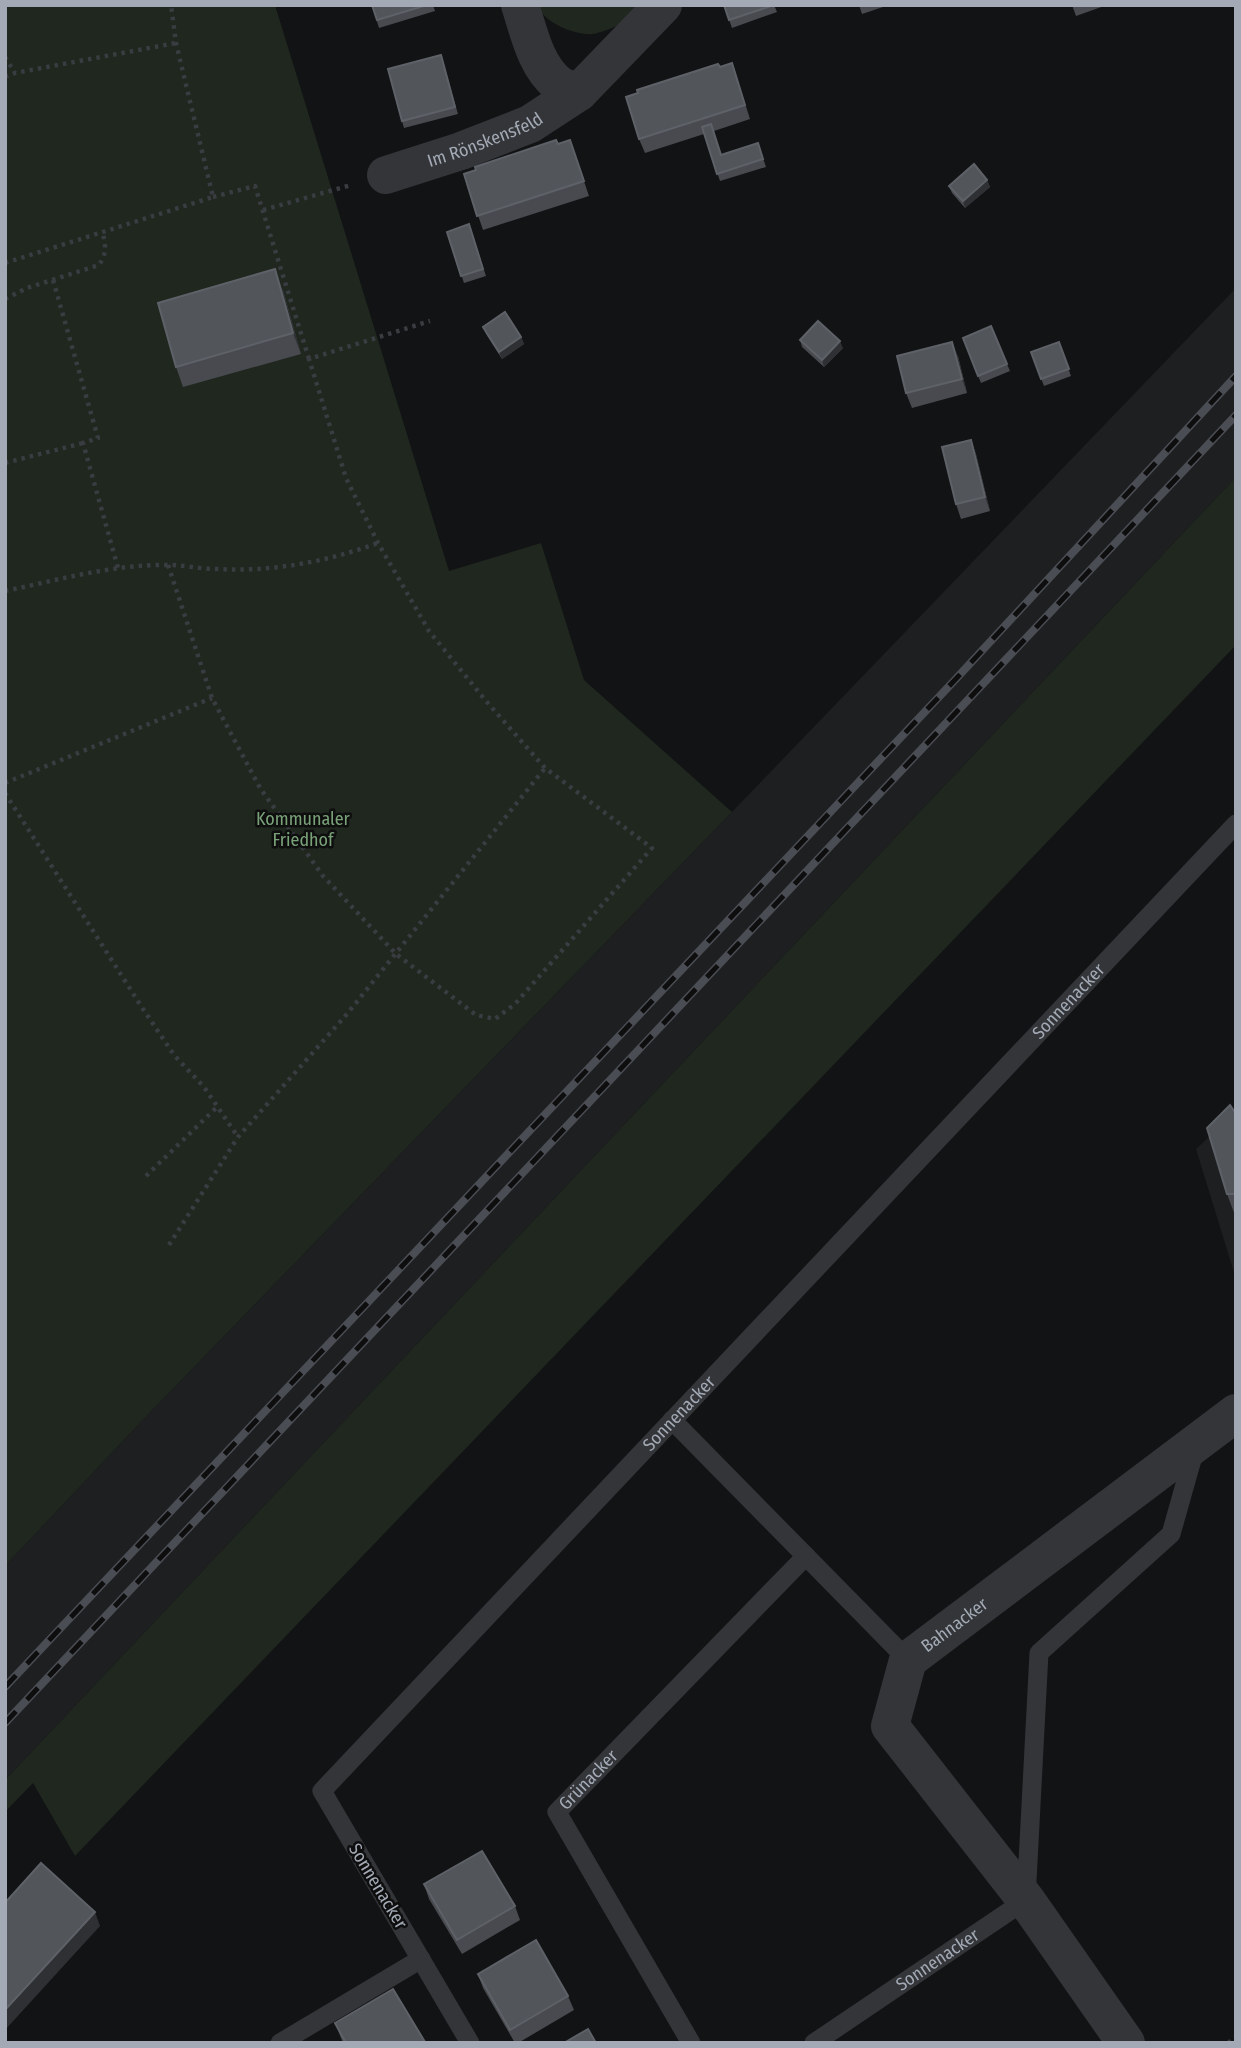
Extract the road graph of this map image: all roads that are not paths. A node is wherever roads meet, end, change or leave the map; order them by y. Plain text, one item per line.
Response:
1 (520, 5) edge
2 (663, 5) edge
3 (579, 92) junction
4 (386, 175) road end
5 (1236, 824) edge
6 (1236, 1413) edge
7 (672, 1420) junction
8 (1197, 1442) junction
9 (806, 1556) junction
10 (908, 1660) junction
11 (1026, 1900) junction
12 (421, 1959) junction
13 (280, 2043) edge
14 (470, 2043) edge
15 (691, 2043) edge
16 (814, 2043) edge
17 (1126, 2043) edge

1 - 3 street
2 - 3 street, Im Rönskensfeld
3 - 4 street, Im Rönskensfeld
5 - 7 lane, Sonnenacker
6 - 8 street, Bahnacker
7 - 9 lane
7 - 12 lane, Sonnenacker
8 - 10 street, Bahnacker
8 - 11 lane
9 - 10 lane
9 - 15 lane, Grünacker
10 - 11 street, Bahnacker
11 - 16 lane, Sonnenacker
11 - 17 street, Bahnacker
12 - 13 lane
12 - 14 lane, Sonnenacker

